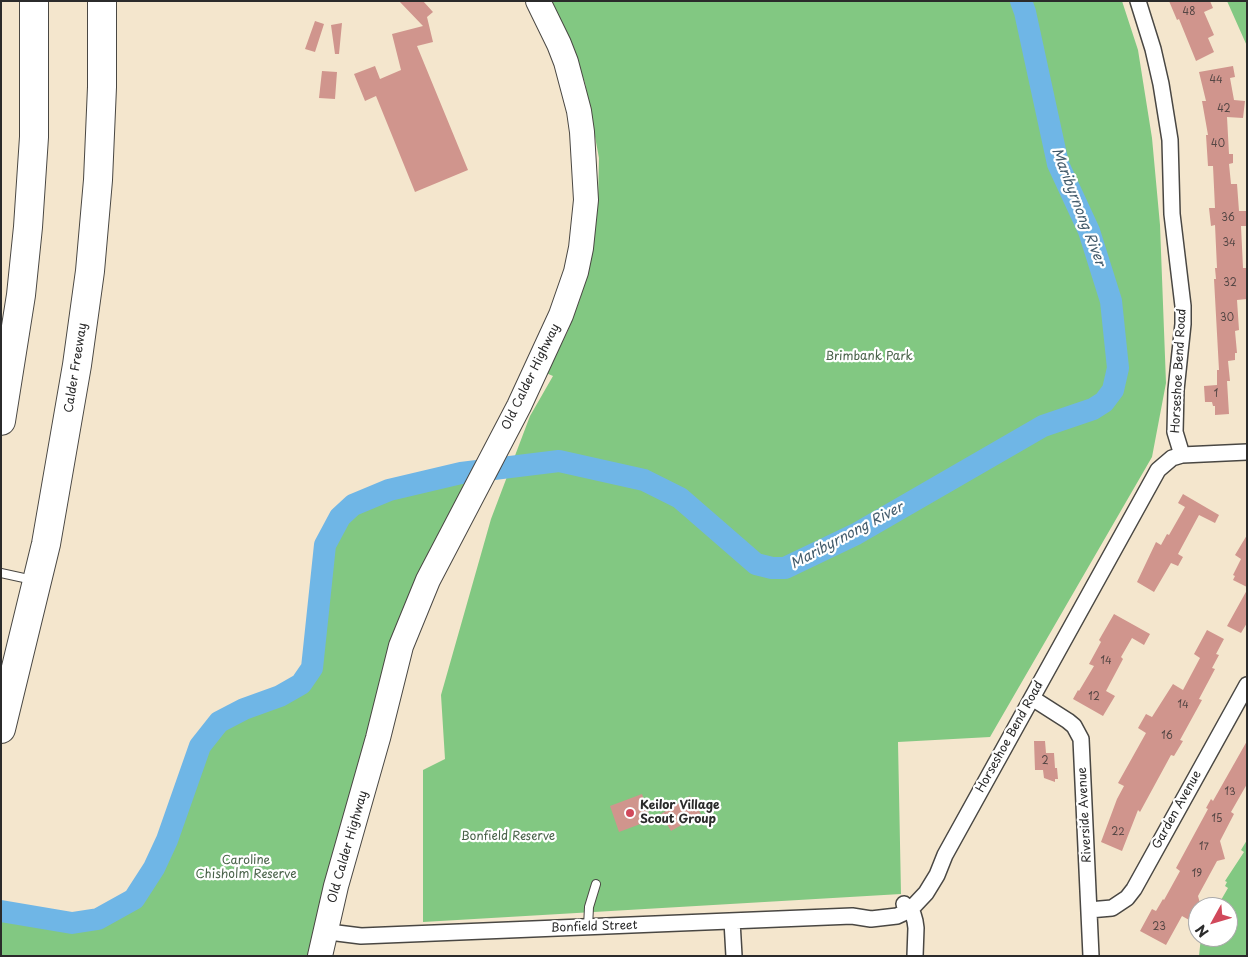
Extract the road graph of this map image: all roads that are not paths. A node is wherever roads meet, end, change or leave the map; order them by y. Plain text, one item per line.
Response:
1 (34, 1) edge
2 (102, 1) edge
3 (109, 1) edge
4 (538, 1) edge
5 (1138, 1) edge
6 (98, 180) junction
7 (1, 421) edge
8 (1247, 452) edge
9 (1182, 455) junction
10 (1, 573) edge
11 (37, 581) junction
12 (1247, 685) edge
13 (1032, 698) junction
14 (1, 729) edge
15 (596, 884) dead end
16 (906, 909) junction
17 (1089, 910) junction
18 (732, 921) junction
19 (588, 927) junction
20 (331, 932) junction
21 (914, 950) edge
22 (320, 956) edge
23 (334, 956) edge
24 (734, 956) edge
25 (1091, 956) edge

1 - 7 highway
2 - 6 highway, Calder Freeway
3 - 6 highway
4 - 20 main road, Old Calder Highway
5 - 9 street, Horseshoe Bend Road
6 - 11 highway, Calder Freeway
8 - 9 street
9 - 13 street, Horseshoe Bend Road
10 - 11 lane
11 - 14 highway, Calder Freeway
12 - 17 street, Garden Avenue
13 - 16 street, Horseshoe Bend Road
13 - 17 street, Riverside Avenue
15 - 19 lane
16 - 18 street, Bonfield Street
16 - 21 street
17 - 25 street, Riverside Avenue
18 - 19 street, Bonfield Street
18 - 24 street
19 - 20 street, Bonfield Street
20 - 22 main road, Old Calder Highway
20 - 23 main road, Old Calder Highway

